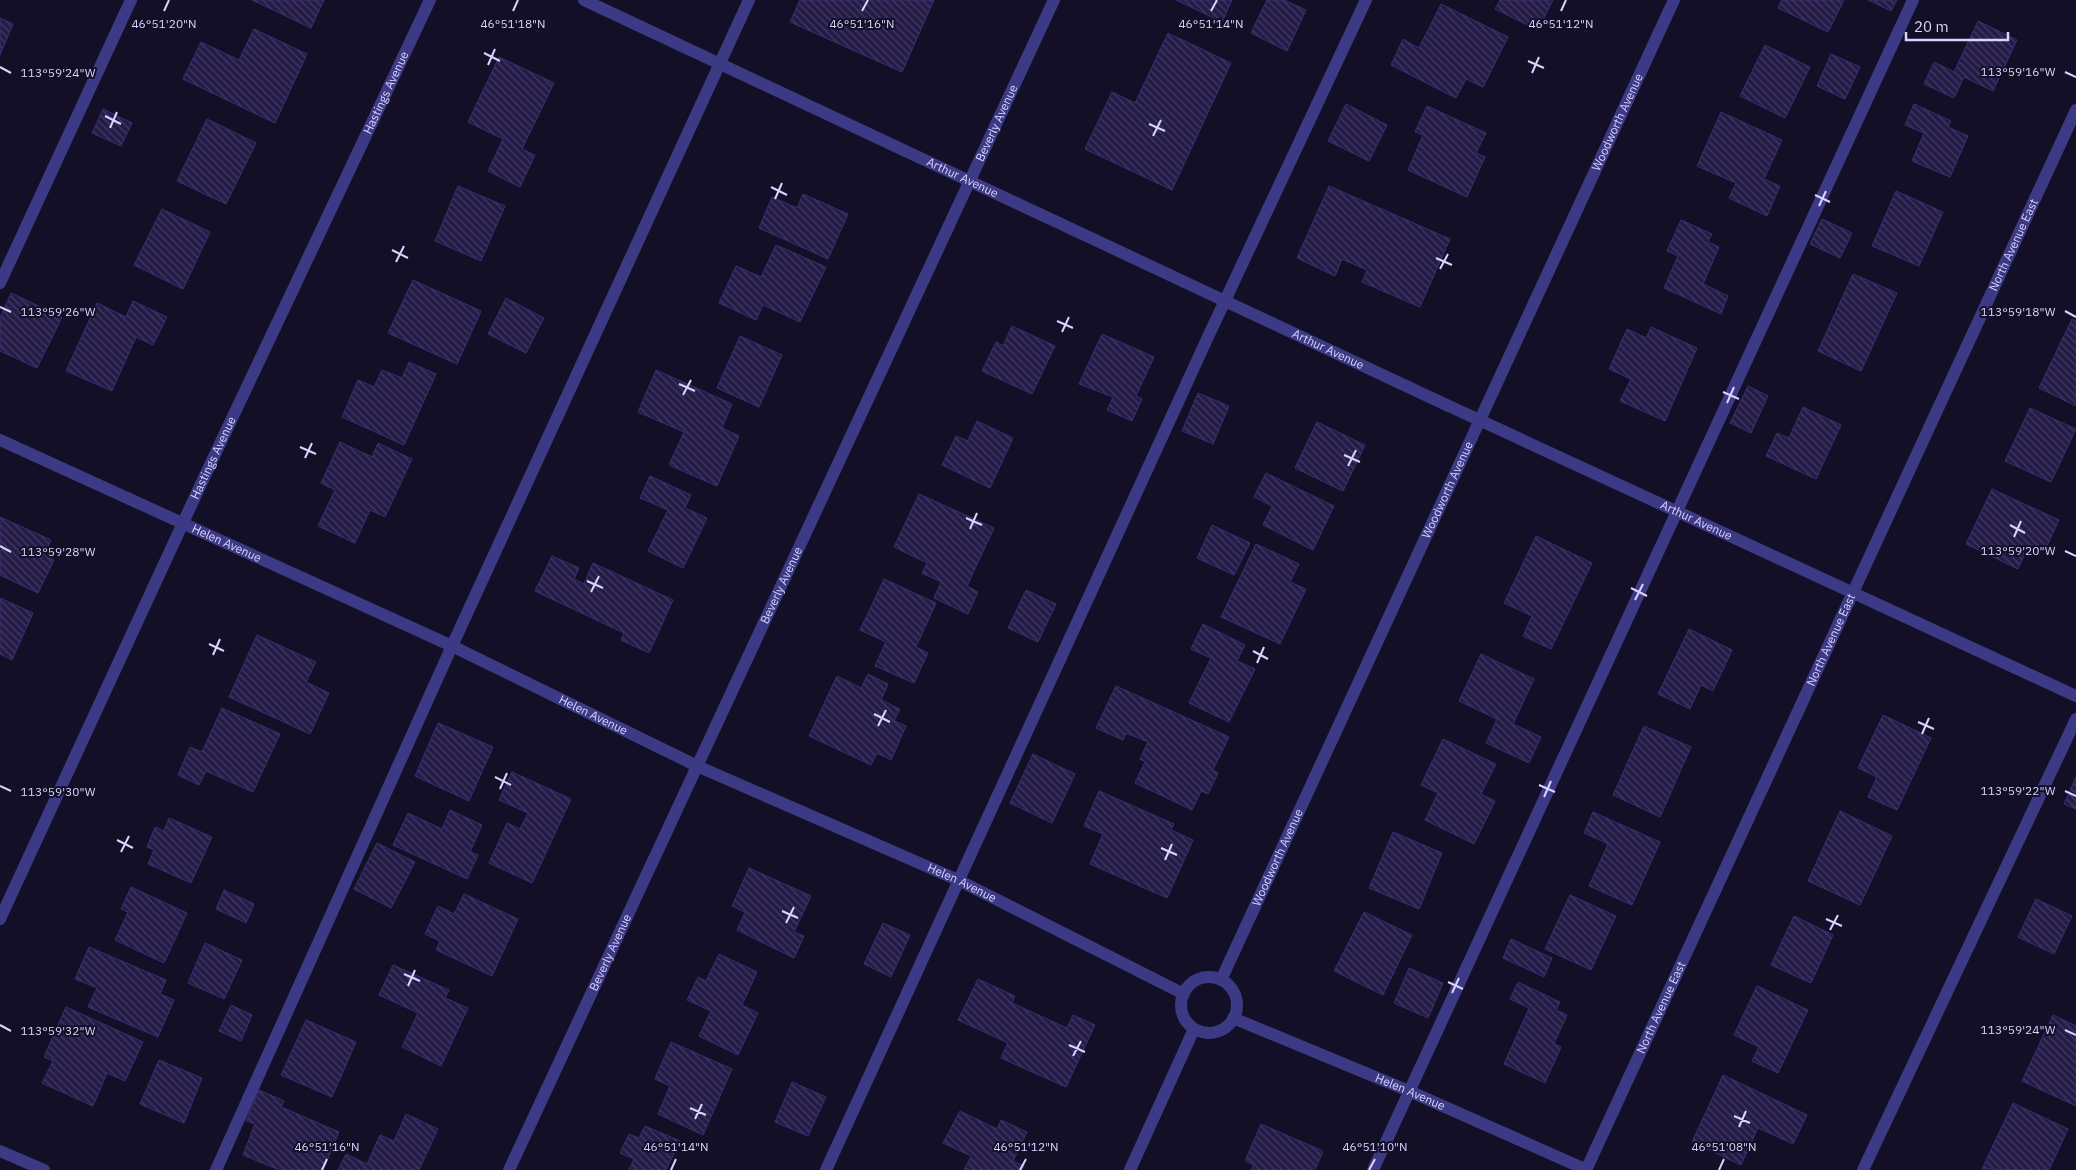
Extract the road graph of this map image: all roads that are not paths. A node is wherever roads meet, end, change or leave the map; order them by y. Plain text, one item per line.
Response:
1 (131, 0) edge
2 (430, 0) edge
3 (584, 0) edge
4 (749, 0) edge
5 (1054, 0) edge
6 (1366, 0) edge
7 (1674, 0) edge
8 (1913, 0) edge
9 (719, 64) junction
10 (2076, 110) edge
11 (970, 181) junction
12 (0, 284) edge
13 (1225, 301) junction
14 (1479, 420) junction
15 (0, 440) edge
16 (1676, 512) junction
17 (183, 522) junction
18 (1852, 594) junction
19 (452, 646) junction
20 (2076, 696) edge
21 (2076, 719) edge
22 (697, 766) junction
23 (958, 880) junction
24 (0, 919) edge
25 (1220, 980) junction
26 (1184, 994) junction
27 (1233, 1018) junction
28 (1194, 1029) junction
29 (1409, 1091) junction
30 (0, 1150) edge
31 (44, 1170) edge
32 (216, 1170) edge
33 (509, 1170) edge
34 (826, 1170) edge
35 (1130, 1170) edge
36 (1373, 1170) edge
37 (1586, 1170) edge
38 (1863, 1170) edge

1 - 12 street
2 - 17 street, Hastings Avenue
3 - 9 street, Arthur Avenue
4 - 9 street
5 - 11 street, Beverly Avenue
6 - 13 street
7 - 14 street, Woodworth Avenue
8 - 16 street
9 - 11 street, Arthur Avenue
9 - 19 street
10 - 18 street, North Avenue East
11 - 13 street, Arthur Avenue
11 - 22 street, Beverly Avenue
13 - 14 street, Arthur Avenue
13 - 23 street
14 - 16 street, Arthur Avenue
14 - 25 street, Woodworth Avenue
15 - 17 street, Helen Avenue
16 - 18 street, Arthur Avenue
16 - 29 street
17 - 19 street, Helen Avenue
17 - 24 street, Hastings Avenue
18 - 20 street, Arthur Avenue
18 - 37 street, North Avenue East
19 - 22 street, Helen Avenue
19 - 32 street
21 - 38 street
22 - 23 street, Helen Avenue
22 - 33 street, Beverly Avenue
23 - 26 street, Helen Avenue
23 - 34 street
25 - 26 street
25 - 27 street
26 - 28 street
27 - 28 street
27 - 29 street, Helen Avenue
28 - 35 street
29 - 36 street
29 - 37 street, Helen Avenue
30 - 31 street

